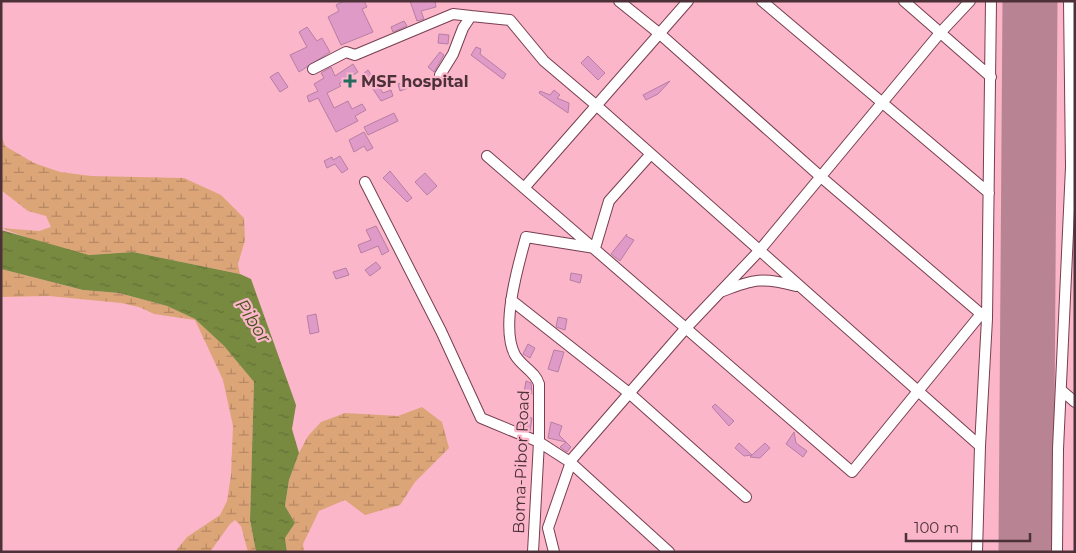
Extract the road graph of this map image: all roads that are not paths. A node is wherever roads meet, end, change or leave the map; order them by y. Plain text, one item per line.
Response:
1 (619, 1) edge
2 (688, 1) edge
3 (762, 1) edge
4 (904, 1) edge
5 (970, 1) edge
6 (991, 1) edge
7 (1069, 1) edge
8 (471, 16) junction
9 (940, 33) junction
10 (660, 34) junction
11 (313, 69) dead end
12 (440, 75) dead end
13 (991, 77) junction
14 (882, 104) junction
15 (598, 106) junction
16 (650, 154) junction
17 (487, 156) dead end
18 (1073, 159) edge
19 (821, 177) junction
20 (365, 182) dead end
21 (524, 188) junction
22 (989, 193) junction
23 (595, 248) junction
24 (759, 251) junction
25 (1066, 269) junction
26 (1075, 277) edge
27 (799, 286) junction
28 (720, 292) junction
29 (511, 300) junction
30 (984, 317) junction
31 (686, 328) junction
32 (1061, 390) junction
33 (918, 391) junction
34 (629, 393) junction
35 (1075, 402) edge
36 (539, 442) junction
37 (980, 446) junction
38 (570, 462) junction
39 (746, 498) dead end
40 (533, 552) edge
41 (554, 552) edge
42 (668, 552) edge
43 (977, 552) edge
44 (1057, 552) edge

1 - 10 street
2 - 10 street
3 - 14 street
4 - 9 street
5 - 9 street
6 - 13 street
7 - 18 street
8 - 11 street
8 - 12 street
8 - 15 street
9 - 13 street
9 - 14 street
10 - 15 street
10 - 19 street
13 - 22 street
14 - 19 street
14 - 22 street
15 - 16 street
15 - 21 street
16 - 23 street
16 - 24 street
17 - 21 street
18 - 25 street
19 - 24 street
19 - 30 street
20 - 36 street
21 - 23 street
22 - 30 street
23 - 29 street, Boma-Pibor Road
23 - 31 street
24 - 27 street
24 - 28 street
25 - 26 street
25 - 32 street
27 - 28 street
27 - 33 street
28 - 31 street
29 - 34 street
29 - 36 street, Boma-Pibor Road
30 - 33 street
30 - 37 street
31 - 33 street
31 - 34 street
32 - 35 street
32 - 44 street
33 - 37 street
34 - 38 street
34 - 39 street
36 - 38 street
36 - 40 street, Boma-Pibor Road
37 - 43 street
38 - 41 street
38 - 42 street

